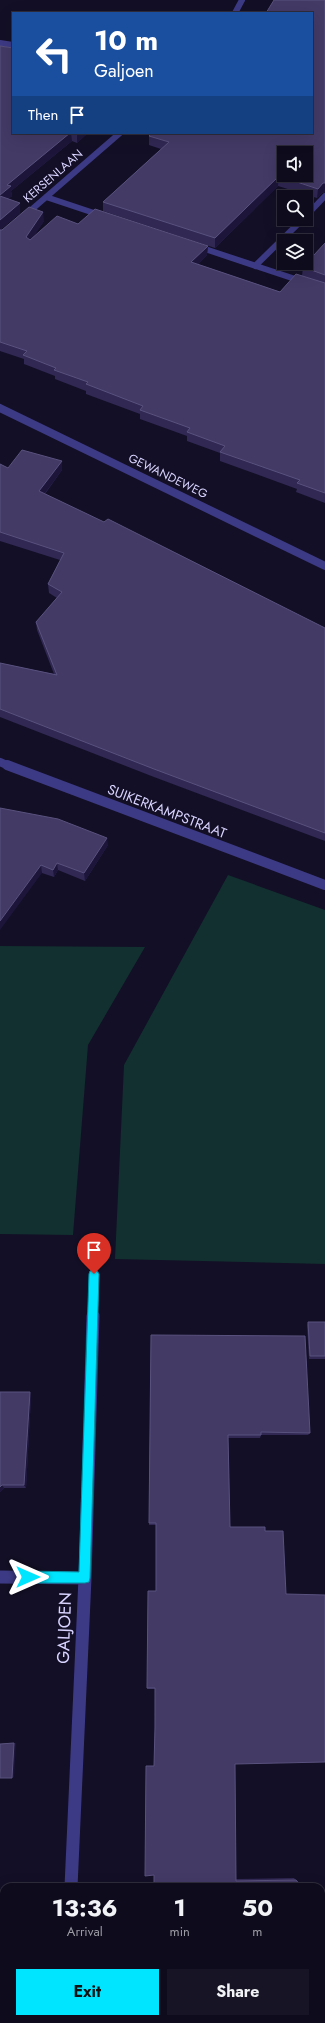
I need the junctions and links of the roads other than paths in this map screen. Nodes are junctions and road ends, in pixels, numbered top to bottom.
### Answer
1 (242, 0) edge
2 (236, 12) edge
3 (0, 43) edge
4 (12, 45) edge
5 (119, 134) edge
6 (325, 196) edge
7 (46, 197) junction
8 (313, 209) edge
9 (113, 219) edge
10 (17, 221) edge
11 (296, 226) edge
12 (188, 244) edge
13 (255, 266) junction
14 (325, 289) edge
15 (0, 408) edge
16 (325, 566) edge
17 (0, 762) edge
18 (325, 885) edge
19 (94, 1274) dead end
20 (0, 1577) edge
21 (85, 1578) junction
22 (71, 1883) edge

1 - 2 street
3 - 4 street
5 - 7 street, KERSENLAAN
6 - 8 street
7 - 9 street
7 - 10 street, KERSENLAAN
11 - 13 street
12 - 13 street
13 - 14 street
15 - 16 street, GEWANDEWEG
17 - 18 street, SUIKERKAMPSTRAAT
19 - 21 street, GALJOEN
20 - 21 street
21 - 22 street, GALJOEN

